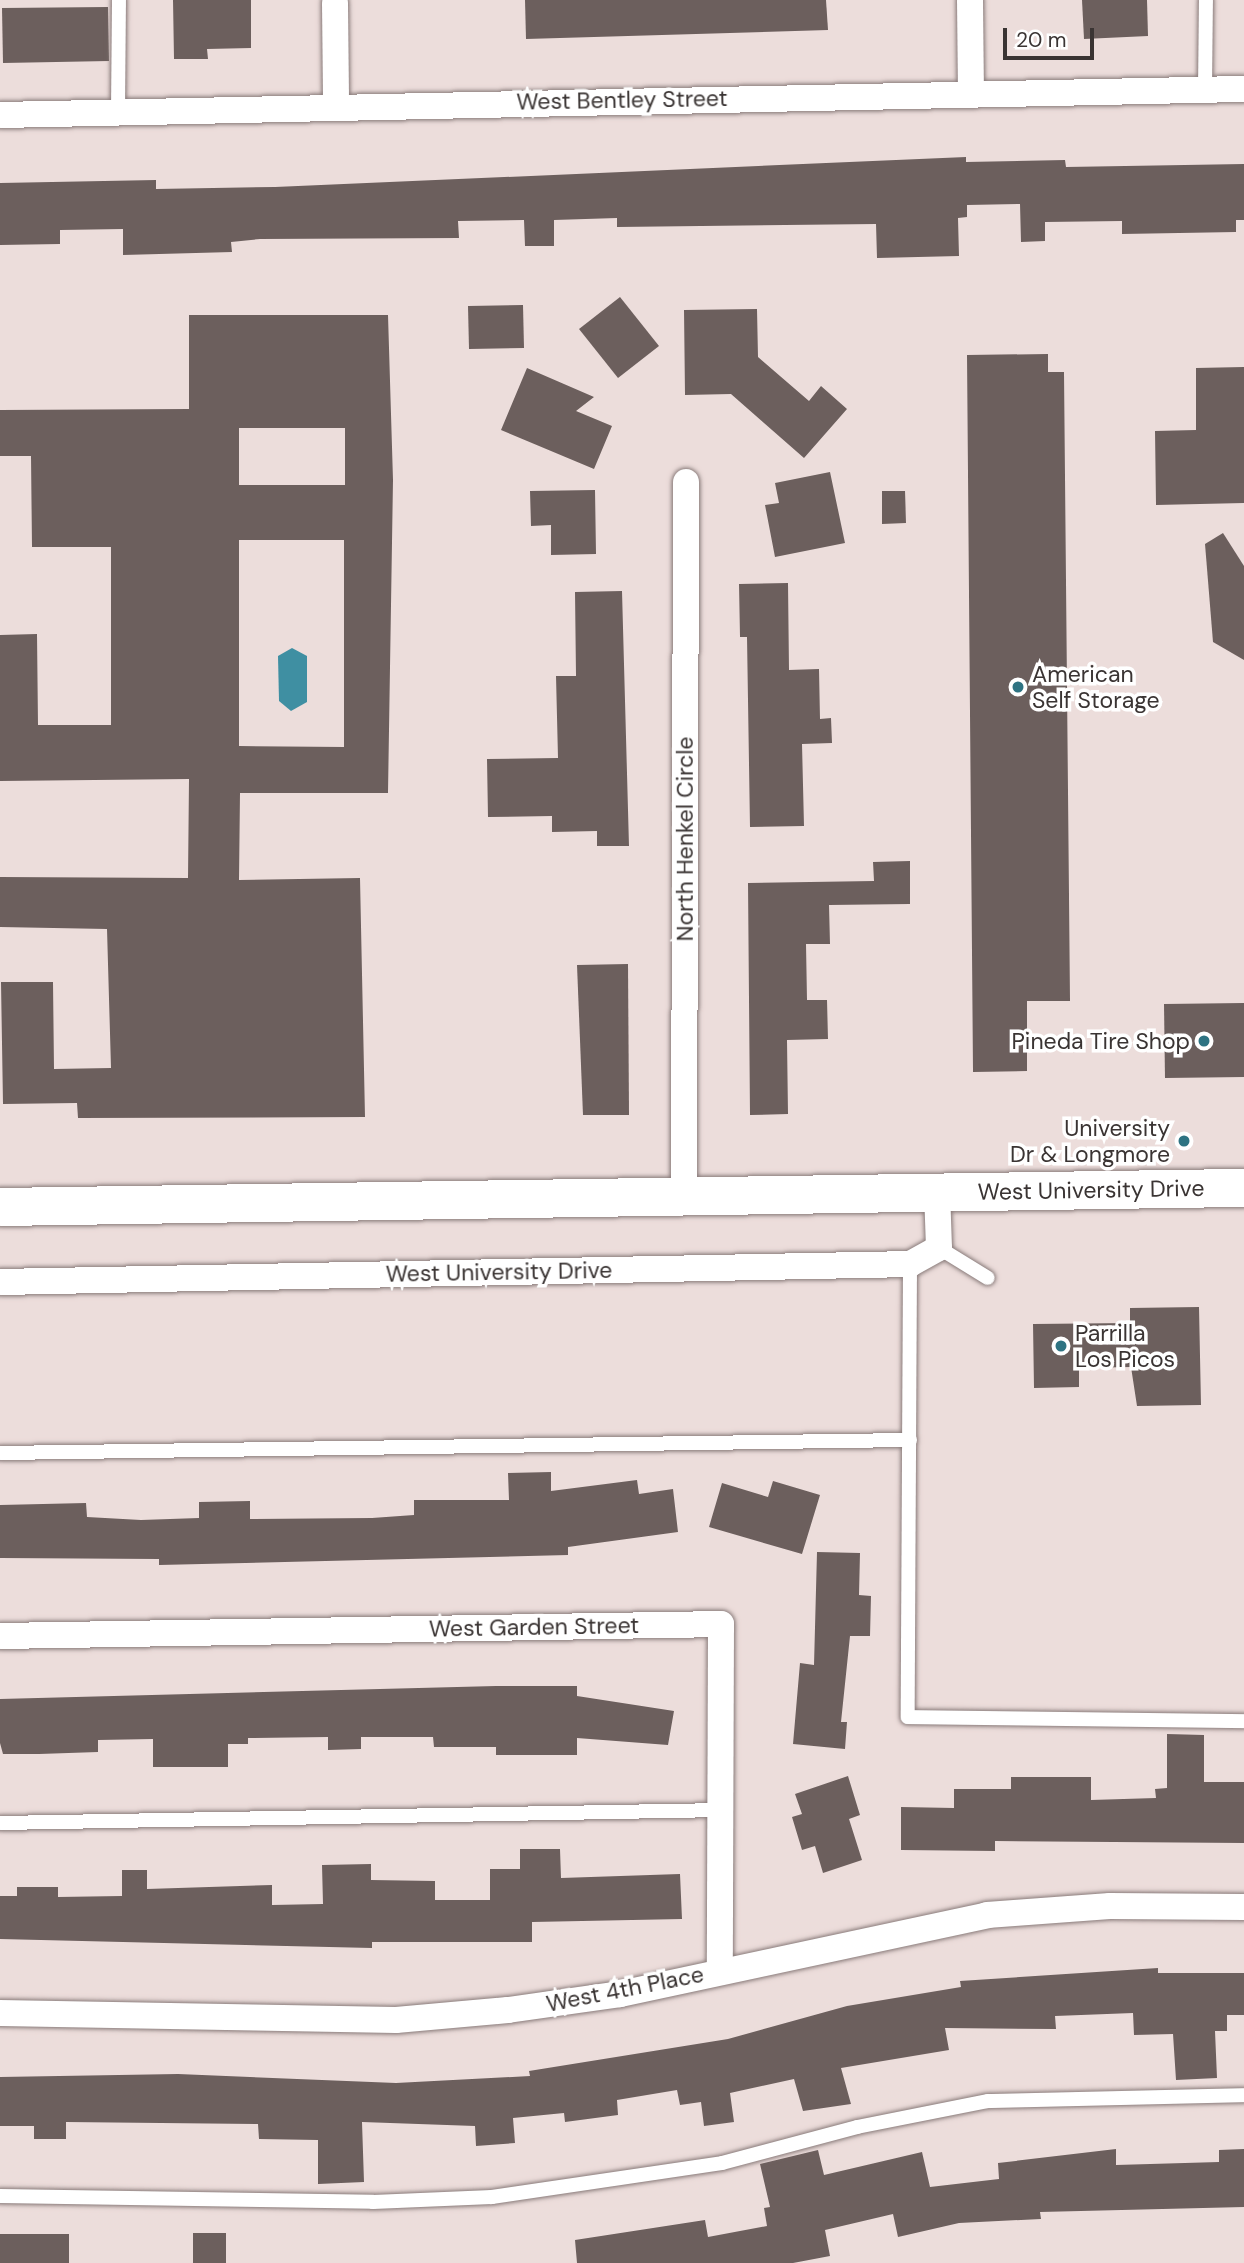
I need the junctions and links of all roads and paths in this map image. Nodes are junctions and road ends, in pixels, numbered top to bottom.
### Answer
1 (119, 0) edge
2 (970, 0) edge
3 (1206, 0) edge
4 (335, 3) dead end
5 (1244, 89) edge
6 (1205, 90) junction
7 (971, 94) junction
8 (336, 105) junction
9 (118, 112) junction
10 (0, 115) edge
11 (686, 482) dead end
12 (1244, 1188) edge
13 (937, 1192) junction
14 (684, 1196) junction
15 (0, 1207) edge
16 (939, 1248) junction
17 (910, 1264) junction
18 (988, 1278) dead end
19 (0, 1282) edge
20 (909, 1440) junction
21 (0, 1453) edge
22 (0, 1636) edge
23 (1244, 1721) edge
24 (720, 1810) junction
25 (0, 1823) edge
26 (1244, 1907) edge
27 (720, 1971) junction
28 (0, 2013) edge
29 (1244, 2095) edge
30 (0, 2196) edge

1 - 9 lane
2 - 7 street
3 - 6 lane
4 - 8 street
5 - 6 street, West Bentley Street
6 - 7 street, West Bentley Street
7 - 8 street, West Bentley Street
8 - 9 street, West Bentley Street
9 - 10 street, West Bentley Street
11 - 14 street, North Henkel Circle
12 - 13 main road, West University Drive
13 - 14 main road, West University Drive
13 - 16 street
14 - 15 main road, West University Drive
16 - 17 street, West University Drive
16 - 18 lane
17 - 19 street, West University Drive
17 - 20 lane
20 - 21 lane
20 - 23 lane
22 - 24 street, West Garden Street
24 - 25 lane
24 - 27 street, West Garden Street
26 - 27 street, West 4th Place
27 - 28 street, West 4th Place
29 - 30 lane

